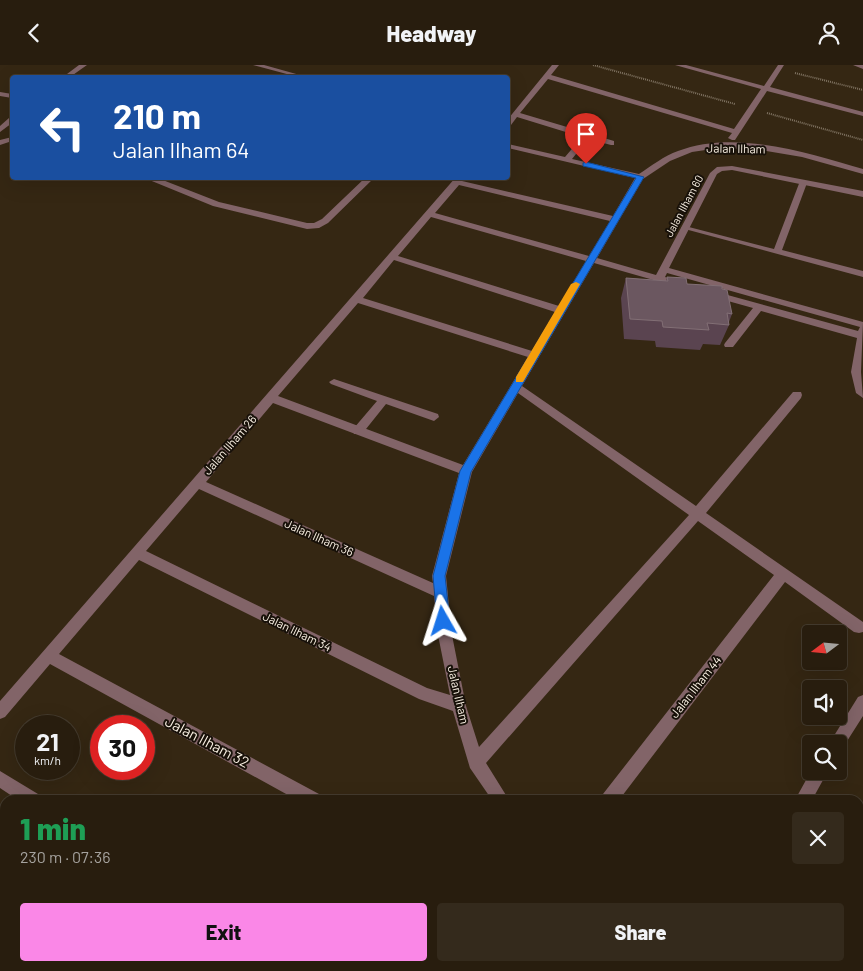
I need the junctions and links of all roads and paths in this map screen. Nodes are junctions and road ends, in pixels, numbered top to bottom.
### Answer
1 (84, 65) edge
2 (256, 65) edge
3 (556, 65) edge
4 (593, 65) edge
5 (678, 65) edge
6 (856, 65) edge
7 (780, 67) edge
8 (863, 67) edge
9 (69, 75) edge
10 (296, 75) edge
11 (546, 76) junction
12 (765, 88) junction
13 (863, 90) edge
14 (751, 109) junction
15 (515, 114) junction
16 (863, 114) edge
17 (510, 120) edge
18 (736, 132) junction
19 (587, 135) junction
20 (863, 140) edge
21 (611, 143) dead end
22 (510, 146) edge
23 (732, 146) junction
24 (567, 160) junction
25 (863, 172) edge
26 (640, 177) junction
27 (154, 180) edge
28 (368, 180) edge
29 (459, 180) edge
30 (803, 183) junction
31 (863, 195) edge
32 (429, 215) junction
33 (614, 219) junction
34 (685, 228) junction
35 (777, 252) junction
36 (393, 257) junction
37 (590, 259) junction
38 (661, 274) junction
39 (863, 274) edge
40 (356, 299) junction
41 (758, 307) junction
42 (561, 310) junction
43 (863, 325) edge
44 (862, 333) edge
45 (728, 345) edge
46 (533, 355) junction
47 (334, 383) dead end
48 (515, 387) junction
49 (797, 395) dead end
50 (863, 395) edge
51 (271, 398) junction
52 (383, 401) junction
53 (434, 417) dead end
54 (358, 431) junction
55 (466, 471) junction
56 (197, 483) junction
57 (697, 514) junction
58 (137, 553) junction
59 (783, 574) junction
60 (440, 592) junction
61 (859, 627) dead end
62 (49, 656) junction
63 (863, 702) edge
64 (458, 706) junction
65 (0, 712) edge
66 (843, 735) edge
67 (476, 762) junction
68 (0, 779) edge
69 (814, 780) edge
70 (24, 795) edge
71 (304, 795) edge
72 (498, 795) edge
73 (613, 795) edge
74 (805, 795) edge

1 - 9 street
2 - 10 street
3 - 11 street
4 - 14 path
5 - 12 street
6 - 8 street
7 - 12 street
7 - 13 path
11 - 15 street
11 - 18 street
12 - 14 street
12 - 16 street
14 - 18 street
14 - 20 path
15 - 17 street
15 - 19 street
18 - 23 street
19 - 21 street
19 - 24 street
22 - 24 street
23 - 25 street, Jalan Ilham
23 - 26 street, Jalan Ilham
24 - 26 street
26 - 33 street, Jalan Ilham
27 - 28 street
29 - 32 street, Jalan Ilham 26
29 - 33 street
30 - 31 street, Jalan Ilham 60
30 - 34 street, Jalan Ilham 60
30 - 35 lane
32 - 36 street, Jalan Ilham 26
32 - 37 street
33 - 37 street, Jalan Ilham
34 - 35 lane
34 - 38 street, Jalan Ilham 60
35 - 39 lane
36 - 40 street, Jalan Ilham 26
36 - 42 street
37 - 38 street
37 - 42 street, Jalan Ilham
38 - 41 street
38 - 43 street
40 - 46 street
40 - 51 street, Jalan Ilham 26
41 - 44 street
41 - 45 street
42 - 46 street, Jalan Ilham
44 - 50 street
46 - 48 street, Jalan Ilham
47 - 52 lane
48 - 55 street, Jalan Ilham
48 - 57 street
49 - 57 street
51 - 54 street
51 - 56 street, Jalan Ilham 26
52 - 53 lane
52 - 54 lane
54 - 55 street
55 - 60 street, Jalan Ilham
56 - 58 street, Jalan Ilham 26
56 - 60 street, Jalan Ilham 36
57 - 59 street
57 - 67 street
58 - 62 street, Jalan Ilham 26
58 - 64 street, Jalan Ilham 34
59 - 61 street
59 - 73 street, Jalan Ilham 44
60 - 64 street, Jalan Ilham
62 - 65 street, Jalan Ilham 26
62 - 71 street, Jalan Ilham 32
63 - 66 street
64 - 67 street, Jalan Ilham
67 - 72 street, Jalan Ilham
68 - 70 street
69 - 74 street

